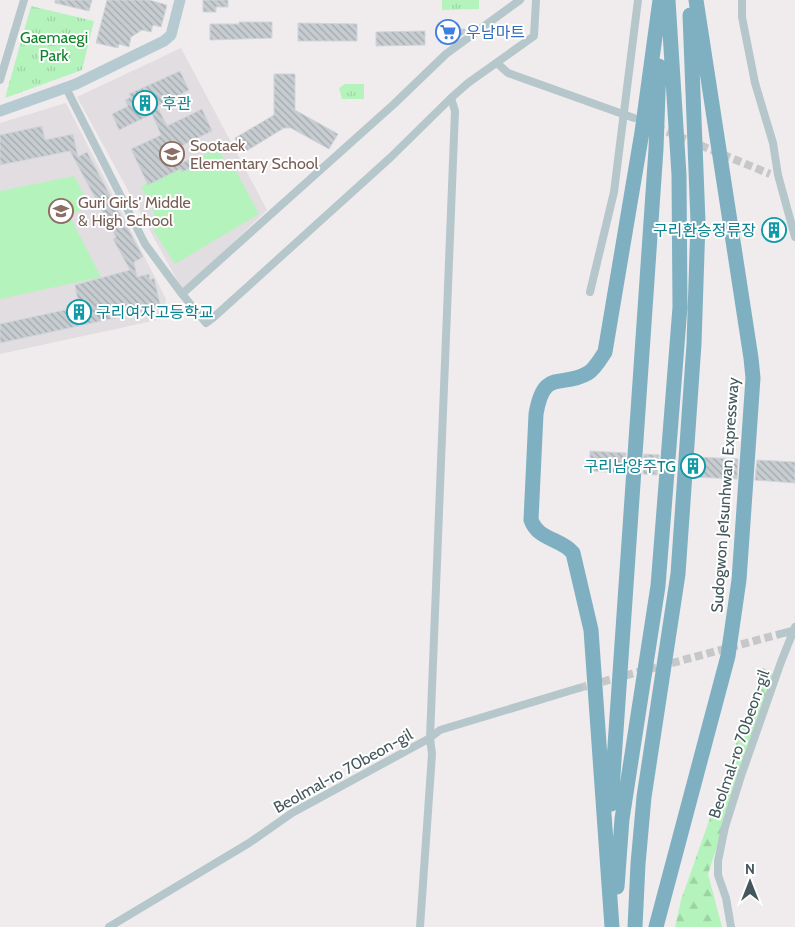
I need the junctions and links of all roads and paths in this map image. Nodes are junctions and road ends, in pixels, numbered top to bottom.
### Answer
1 (24, 0) edge
2 (180, 0) edge
3 (520, 0) edge
4 (536, 0) edge
5 (638, 0) edge
6 (660, 0) edge
7 (664, 0) edge
8 (668, 0) edge
9 (690, 0) edge
10 (696, 0) edge
11 (742, 0) edge
12 (497, 63) junction
13 (0, 80) edge
14 (66, 88) junction
15 (451, 98) junction
16 (0, 111) edge
17 (624, 115) junction
18 (634, 118) dead end
19 (785, 194) junction
20 (795, 197) edge
21 (795, 237) edge
22 (590, 292) dead end
23 (182, 294) junction
24 (795, 629) edge
25 (780, 634) tunnel mouth
26 (579, 688) tunnel mouth
27 (430, 738) junction
28 (109, 927) edge
29 (420, 927) edge
30 (615, 927) edge
31 (635, 927) edge
32 (656, 927) edge
33 (731, 927) edge

1 - 13 street
2 - 14 street
3 - 23 street
4 - 12 street
5 - 17 street
6 - 30 highway
7 - 30 highway
8 - 30 highway
9 - 31 highway
10 - 32 highway, Sudogwon Je1sunhwan Expressway
11 - 19 street
12 - 15 street
12 - 17 street
14 - 16 street
14 - 23 street
15 - 23 street
15 - 27 street
17 - 18 street
17 - 22 street
19 - 20 street
19 - 21 street
24 - 25 street, Beolmal-ro 70beon-gil
24 - 33 street, Beolmal-ro 70beon-gil
26 - 27 street, Beolmal-ro 70beon-gil
27 - 28 street, Beolmal-ro 70beon-gil
27 - 29 street

